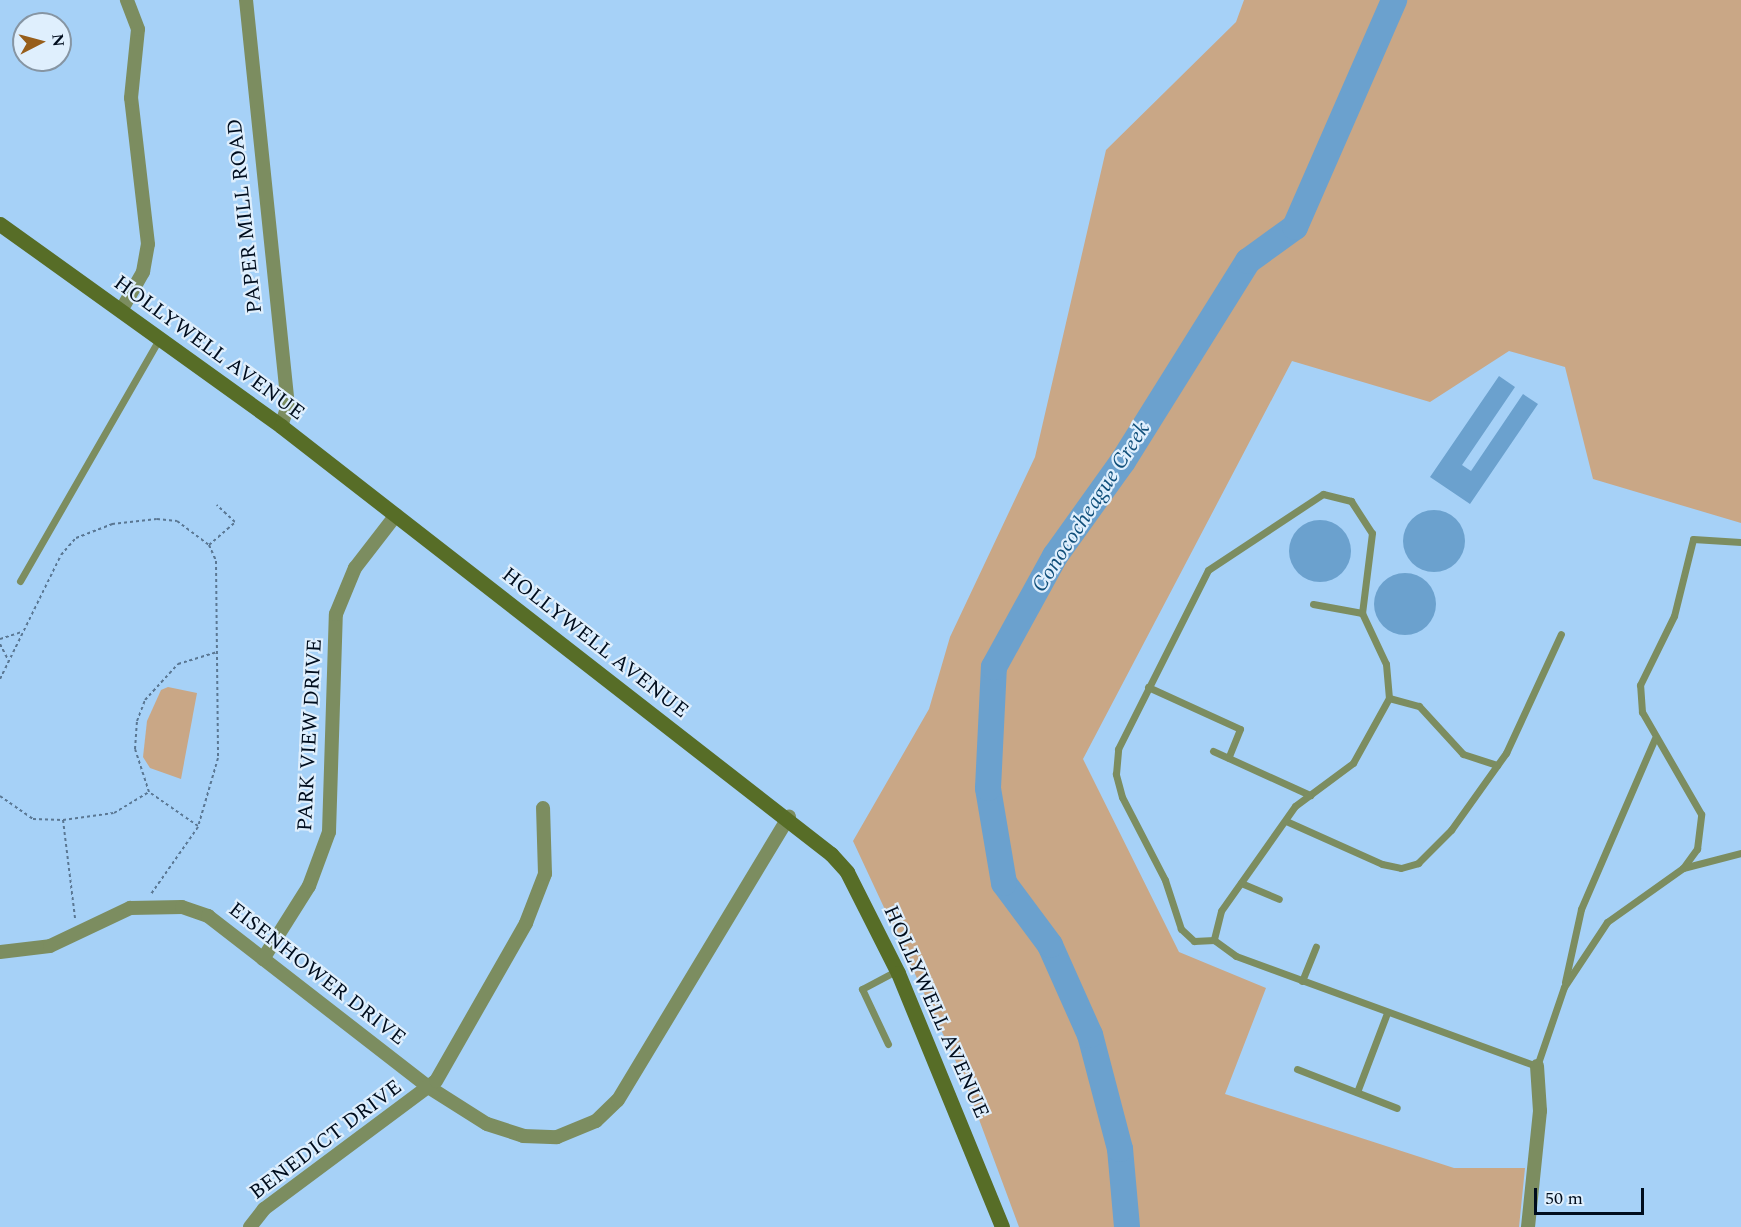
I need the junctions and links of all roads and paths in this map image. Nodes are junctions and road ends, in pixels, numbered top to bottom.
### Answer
1 (127, 0) edge
2 (246, 0) edge
3 (0, 224) edge
4 (123, 309) junction
5 (161, 336) junction
6 (281, 426) junction
7 (217, 505) dead end
8 (396, 515) junction
9 (1741, 542) edge
10 (209, 545) junction
11 (20, 581) dead end
12 (1313, 604) dead end
13 (1362, 613) junction
14 (23, 631) junction
15 (1561, 634) dead end
16 (0, 639) edge
17 (0, 644) edge
18 (217, 652) junction
19 (9, 661) junction
20 (0, 679) edge
21 (1148, 687) junction
22 (1389, 698) junction
23 (1655, 738) junction
24 (1213, 751) dead end
25 (1228, 758) junction
26 (1497, 765) junction
27 (149, 792) junction
28 (1310, 795) junction
29 (0, 796) edge
30 (543, 808) dead end
31 (789, 817) junction
32 (63, 820) junction
33 (1286, 821) junction
34 (198, 827) junction
35 (1741, 853) edge
36 (1683, 868) junction
37 (1241, 883) junction
38 (1279, 898) dead end
39 (139, 907) junction
40 (77, 933) junction
41 (1214, 940) junction
42 (1316, 947) dead end
43 (0, 952) edge
44 (263, 959) junction
45 (897, 970) junction
46 (1302, 981) junction
47 (1564, 987) junction
48 (1387, 1013) junction
49 (888, 1044) dead end
50 (1537, 1066) junction
51 (1297, 1069) dead end
52 (430, 1088) junction
53 (1357, 1092) junction
54 (1396, 1108) dead end
55 (249, 1227) edge
56 (1002, 1227) edge
57 (1528, 1227) edge

1 - 4 street
2 - 6 street, PAPER MILL ROAD
3 - 4 street, HOLLYWELL AVENUE
4 - 5 street, HOLLYWELL AVENUE
5 - 6 street, HOLLYWELL AVENUE
5 - 11 lane
6 - 8 street, HOLLYWELL AVENUE
7 - 10 path
8 - 31 street, HOLLYWELL AVENUE
8 - 44 street, PARK VIEW DRIVE
9 - 23 lane
10 - 14 path
10 - 18 path
12 - 13 lane
13 - 21 lane
13 - 22 lane
14 - 16 path
14 - 19 path
15 - 26 lane
17 - 19 path
18 - 27 path
18 - 34 path
19 - 20 path
21 - 25 lane
21 - 41 lane
22 - 26 lane
22 - 28 lane
23 - 36 lane
23 - 47 lane
24 - 25 lane
25 - 28 lane
26 - 33 lane
27 - 32 path
27 - 34 path
28 - 33 lane
29 - 32 path
30 - 52 street
31 - 45 street, HOLLYWELL AVENUE
31 - 52 street, EISENHOWER DRIVE
32 - 40 path
33 - 37 lane
34 - 39 path
35 - 36 lane
36 - 47 lane
37 - 38 lane
37 - 41 lane
39 - 40 street, EISENHOWER DRIVE
39 - 44 street, EISENHOWER DRIVE
40 - 43 street, EISENHOWER DRIVE
41 - 46 lane
42 - 46 lane
44 - 52 street, EISENHOWER DRIVE
45 - 49 lane
45 - 56 street, HOLLYWELL AVENUE
46 - 48 lane
47 - 50 lane
48 - 50 lane
48 - 53 lane
50 - 57 street
51 - 53 lane
52 - 55 street, BENEDICT DRIVE
53 - 54 lane

